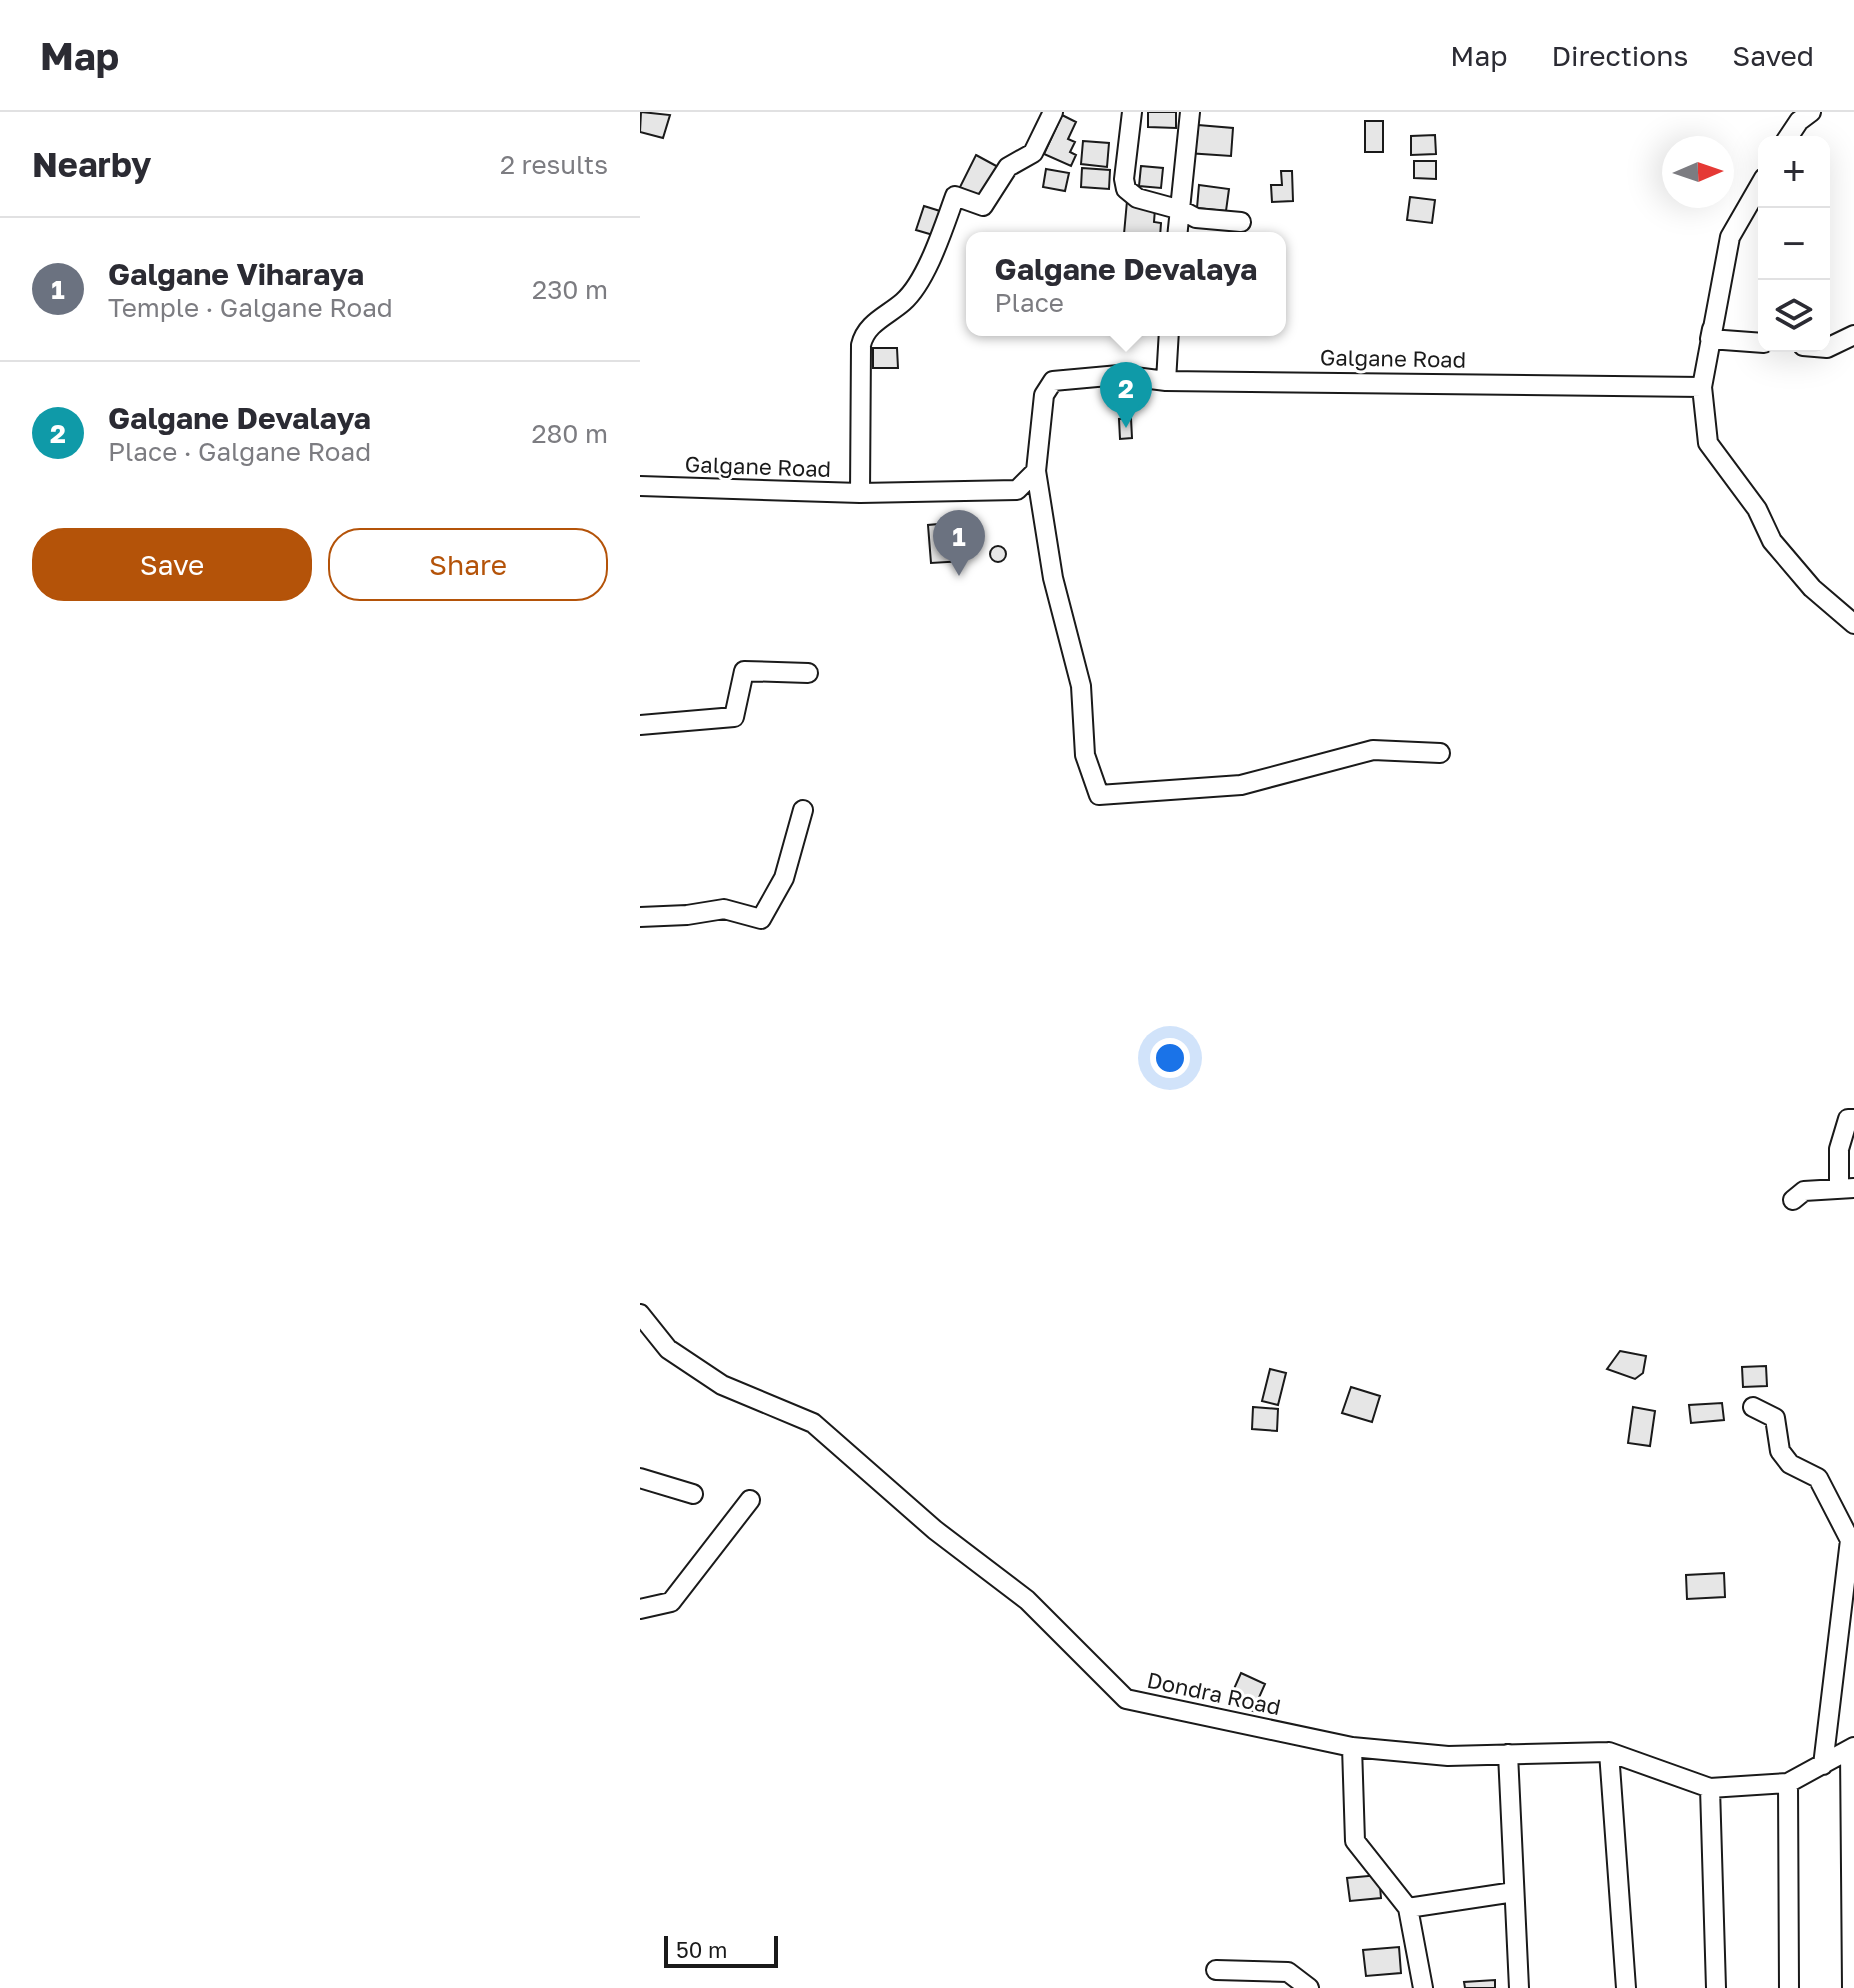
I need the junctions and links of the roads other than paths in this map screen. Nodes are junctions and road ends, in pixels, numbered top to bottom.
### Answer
1 (1053, 112) edge
2 (1132, 112) edge
3 (1190, 112) edge
4 (1811, 112) edge
5 (1789, 136) edge
6 (1758, 184) edge
7 (1181, 210) junction
8 (1241, 222) dead end
9 (1178, 232) edge
10 (1854, 335) edge
11 (1169, 336) edge
12 (1710, 339) junction
13 (1758, 343) edge
14 (1830, 347) edge
15 (1166, 381) junction
16 (1702, 387) junction
17 (1036, 471) junction
18 (640, 486) edge
19 (860, 493) junction
20 (1854, 624) edge
21 (808, 673) dead end
22 (640, 725) edge
23 (1440, 753) dead end
24 (803, 810) dead end
25 (640, 917) edge
26 (1854, 1119) edge
27 (1846, 1189) edge
28 (1793, 1200) dead end
29 (640, 1314) edge
30 (1753, 1407) dead end
31 (640, 1478) edge
32 (693, 1494) dead end
33 (750, 1500) dead end
34 (640, 1609) edge
35 (1352, 1747) junction
36 (1852, 1749) edge
37 (1609, 1752) junction
38 (1508, 1754) junction
39 (1823, 1765) junction
40 (1788, 1783) junction
41 (1710, 1788) junction
42 (1852, 1845) edge
43 (1514, 1892) junction
44 (1408, 1908) junction
45 (1853, 1946) edge
46 (1216, 1970) dead end
47 (1309, 1988) edge
48 (1423, 1988) edge
49 (1519, 1988) edge
50 (1626, 1988) edge
51 (1716, 1988) edge
52 (1789, 1988) edge
53 (1852, 1988) edge

1 - 19 street
2 - 7 street
3 - 7 street
4 - 5 street
6 - 12 street
7 - 8 street
7 - 9 street
10 - 14 street
11 - 15 street
12 - 13 street
12 - 16 street
15 - 16 street, Galgane Road
15 - 17 street, Galgane Road
16 - 20 street
17 - 19 street, Galgane Road
17 - 23 street
18 - 19 street, Galgane Road
21 - 22 street
24 - 25 street
26 - 27 street
27 - 28 street
29 - 35 street, Dondra Road
30 - 39 street
31 - 32 street
33 - 34 street
35 - 38 street, Dondra Road
35 - 44 street
36 - 39 street, Dondra Road
36 - 42 street
37 - 38 street, Dondra Road
37 - 41 street, Dondra Road
37 - 50 street
38 - 43 street
39 - 40 street, Dondra Road
40 - 41 street, Dondra Road
40 - 52 street
41 - 51 street
42 - 45 street
43 - 44 street
43 - 49 street
44 - 48 street
45 - 53 street
46 - 47 street

